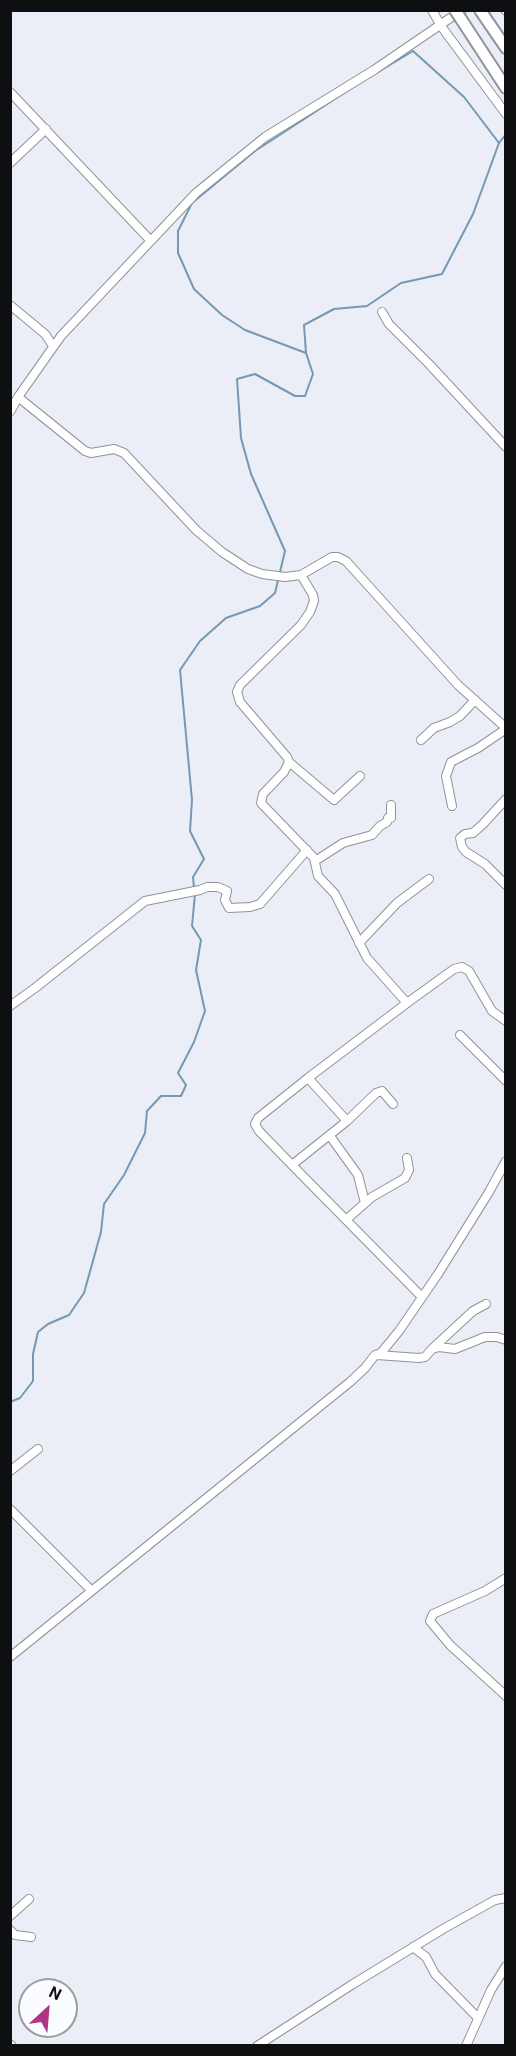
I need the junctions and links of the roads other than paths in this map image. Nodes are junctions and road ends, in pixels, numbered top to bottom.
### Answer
1 (432, 10) edge
2 (480, 10) edge
3 (460, 13) edge
4 (441, 26) junction
5 (506, 48) edge
6 (506, 88) edge
7 (10, 92) edge
8 (506, 114) edge
9 (46, 129) junction
10 (10, 163) edge
11 (150, 240) junction
12 (10, 304) edge
13 (382, 312) dead end
14 (53, 346) junction
15 (18, 397) junction
16 (10, 412) edge
17 (506, 447) edge
18 (301, 575) junction
19 (475, 700) junction
20 (506, 729) edge
21 (421, 740) dead end
22 (289, 762) junction
23 (360, 776) dead end
24 (506, 799) edge
25 (391, 805) dead end
26 (452, 806) dead end
27 (307, 850) junction
28 (315, 861) junction
29 (429, 879) dead end
30 (506, 885) edge
31 (358, 943) junction
32 (407, 1003) junction
33 (10, 1006) edge
34 (506, 1022) edge
35 (460, 1035) dead end
36 (308, 1078) junction
37 (506, 1080) edge
38 (393, 1104) dead end
39 (346, 1122) junction
40 (330, 1136) junction
41 (407, 1158) dead end
42 (506, 1161) edge
43 (292, 1165) junction
44 (365, 1203) junction
45 (347, 1219) junction
46 (420, 1294) junction
47 (486, 1304) dead end
48 (506, 1340) edge
49 (432, 1349) junction
50 (375, 1355) junction
51 (38, 1449) dead end
52 (10, 1471) edge
53 (10, 1509) edge
54 (506, 1578) edge
55 (91, 1590) junction
56 (10, 1657) edge
57 (506, 1696) edge
58 (506, 1898) edge
59 (29, 1899) dead end
60 (10, 1916) edge
61 (10, 1930) edge
62 (31, 1937) dead end
63 (413, 1947) junction
64 (506, 1966) edge
65 (478, 2018) junction
66 (257, 2046) edge
67 (466, 2046) edge

1 - 4 street
2 - 5 highway
3 - 4 street
3 - 6 highway
4 - 8 street
4 - 11 street
7 - 9 street
9 - 10 street
9 - 11 street
11 - 14 street
12 - 14 street
13 - 17 street
14 - 15 street
15 - 16 street
15 - 18 street
18 - 19 street
18 - 22 street
19 - 20 street
19 - 21 street
20 - 26 street
22 - 23 street
22 - 27 street
24 - 30 street
25 - 28 street
27 - 28 street
27 - 33 street
28 - 31 street
29 - 31 street
31 - 32 street
32 - 34 street
32 - 36 street
35 - 37 street
36 - 39 street
36 - 43 street
38 - 39 street
39 - 40 street
40 - 43 street
40 - 44 street
41 - 44 street
42 - 46 street
43 - 45 street
44 - 45 street
45 - 46 street
46 - 50 street
47 - 49 street
48 - 49 street
49 - 50 street
50 - 55 street
51 - 52 street
53 - 55 street
54 - 57 street
55 - 56 street
58 - 63 street
59 - 60 street
61 - 62 street
63 - 65 street
63 - 66 street
64 - 65 street
65 - 67 street

